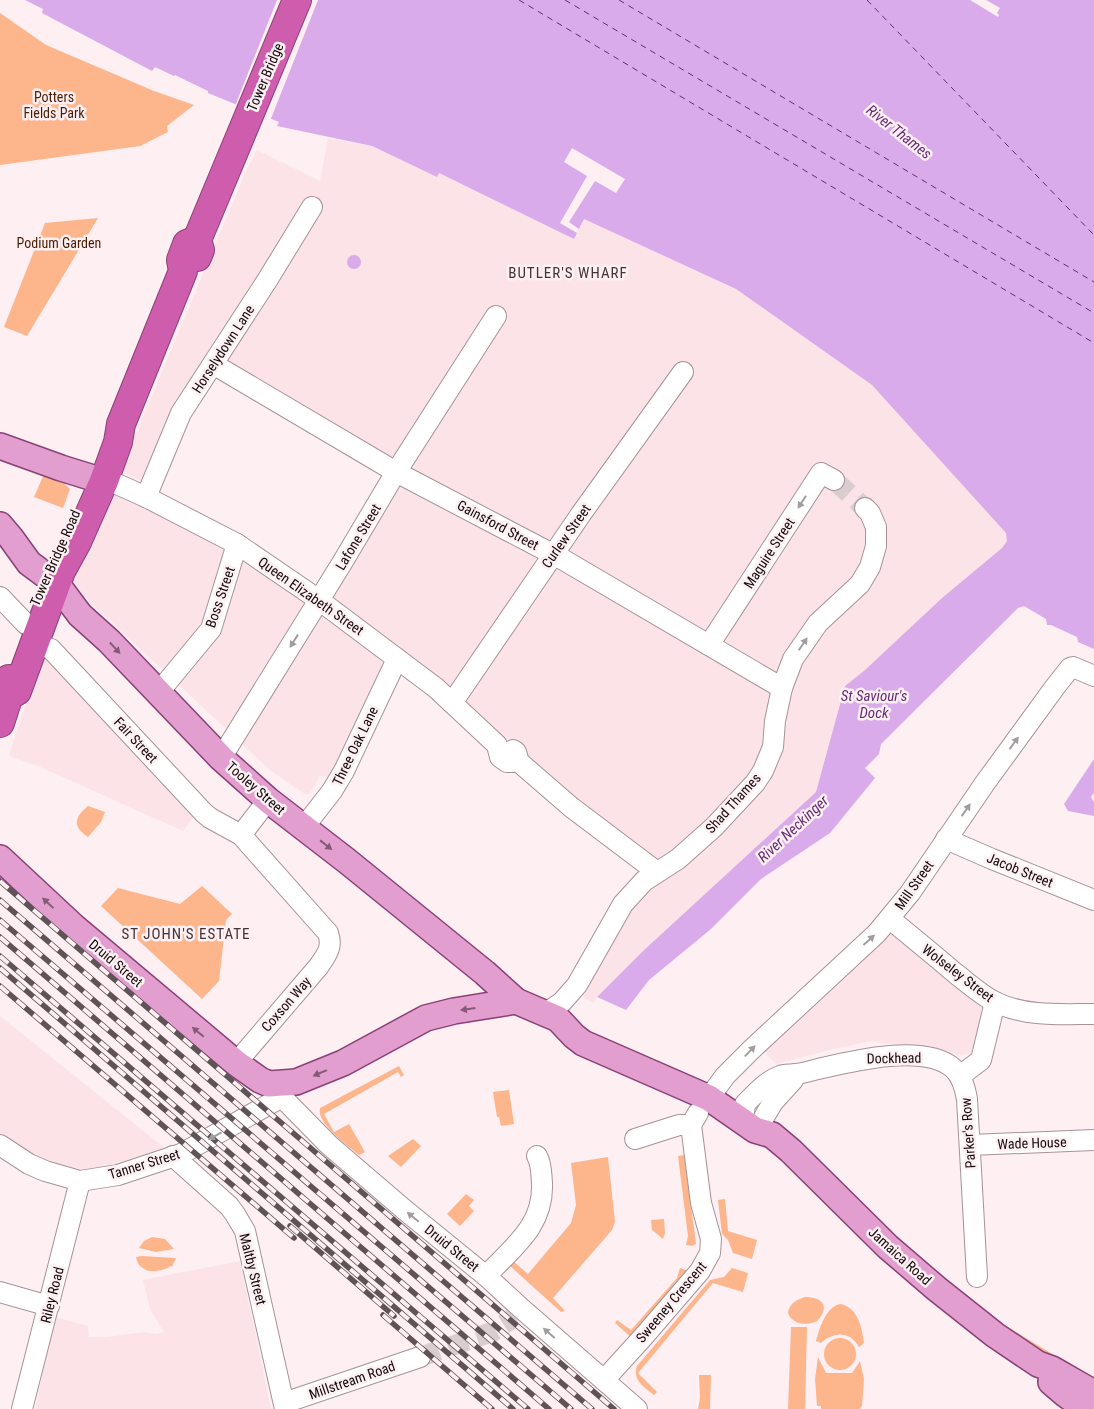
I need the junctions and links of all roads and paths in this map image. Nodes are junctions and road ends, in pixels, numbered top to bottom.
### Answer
1 (297, 0) edge
2 (233, 153) joint
3 (312, 207) dead end
4 (496, 316) dead end
5 (213, 364) junction
6 (684, 372) dead end
7 (0, 446) edge
8 (396, 472) junction
9 (97, 479) junction
10 (834, 480) dead end
11 (146, 497) junction
12 (866, 508) tunnel mouth
13 (0, 525) edge
14 (237, 544) junction
15 (553, 554) junction
16 (52, 579) junction
17 (0, 597) edge
18 (320, 600) junction
19 (37, 639) junction
20 (709, 645) junction
21 (397, 659) junction
22 (1089, 673) edge
23 (782, 688) junction
24 (158, 693) junction
25 (452, 703) junction
26 (0, 723) edge
27 (221, 758) junction
28 (268, 800) junction
29 (304, 827) junction
30 (241, 835) junction
31 (946, 839) junction
32 (0, 858) edge
33 (657, 872) junction
34 (1094, 900) edge
35 (890, 919) junction
36 (331, 941) joint
37 (516, 1001) junction
38 (995, 1002) junction
39 (1094, 1014) edge
40 (552, 1016) junction
41 (236, 1063) junction
42 (960, 1076) junction
43 (276, 1090) junction
44 (704, 1106) junction
45 (759, 1117) junction
46 (635, 1139) dead end
47 (1094, 1140) edge
48 (970, 1145) junction
49 (0, 1146) edge
50 (173, 1156) junction
51 (537, 1156) dead end
52 (80, 1181) junction
53 (486, 1276) junction
54 (977, 1277) dead end
55 (0, 1292) edge
56 (49, 1306) junction
57 (420, 1357) tunnel mouth
58 (1038, 1364) junction
59 (604, 1380) junction
60 (1094, 1393) edge
61 (284, 1406) edge
62 (22, 1409) edge
63 (637, 1409) edge
64 (1086, 1409) edge

1 - 2 highway, Tower Bridge
2 - 9 highway, Tower Bridge Road
3 - 5 street, Horselydown Lane
4 - 8 street, Lafone Street
5 - 8 street, Gainsford Street
5 - 11 street, Horselydown Lane
6 - 15 street, Curlew Street
7 - 9 main road
8 - 15 street, Gainsford Street
8 - 18 street, Lafone Street
9 - 11 street, Queen Elizabeth Street
9 - 16 highway, Tower Bridge Road
10 -> 20 street, Maguire Street
11 - 14 street, Queen Elizabeth Street
23 -> 12 street, Shad Thames
13 - 16 main road, Tooley Street
14 - 18 street, Queen Elizabeth Street
14 - 24 street, Boss Street
15 - 20 street, Gainsford Street
15 - 25 street, Curlew Street
16 - 19 highway, Tower Bridge Road
16 -> 24 main road, Tooley Street
17 - 19 street, Fair Street
18 - 21 street, Queen Elizabeth Street
18 -> 27 street, Lafone Street
19 - 26 highway, Tower Bridge Road
19 - 30 street, Fair Street
20 - 23 street, Gainsford Street
21 - 25 street, Queen Elizabeth Street
21 - 29 street, Three Oak Lane
31 -> 22 street, Mill Street
23 - 33 street, Shad Thames
24 - 27 main road, Tooley Street
25 - 33 street, Queen Elizabeth Street
27 - 28 main road, Tooley Street
28 - 29 main road, Tooley Street
28 - 30 street
29 -> 37 main road, Tooley Street
30 - 36 street, Fair Street
31 - 34 street, Jacob Street
31 - 35 street, Mill Street
41 -> 32 main road, Druid Street
33 - 40 street, Shad Thames
35 - 38 street, Wolseley Street
44 -> 35 street, Mill Street
36 - 41 street, Coxson Way
37 - 40 main road, Tooley Street
37 -> 43 main road, Tanner Street
38 - 39 street, Wolseley Street
38 - 42 street
40 - 44 main road, Jamaica Road
41 - 43 main road
42 - 45 street, Dockhead
42 - 48 street, Parker's Row
43 -> 50 street, Tanner Street
53 -> 43 street, Druid Street
44 - 45 main road, Jamaica Road
44 - 46 street
44 - 59 street, Sweeney Crescent
45 - 58 main road, Jamaica Road
47 - 48 street, Wade House
48 - 54 street, Parker's Row
49 - 52 street, Tanner Street
50 - 52 street, Tanner Street
50 - 61 street, Maltby Street
51 - 53 street
52 - 56 street, Riley Road
59 -> 53 street, Druid Street
55 - 56 street
56 - 62 street, Riley Road
57 - 61 street, Millstream Road
58 - 60 main road, Jamaica Road
58 - 64 main road, Jamaica Road
59 - 63 street, Druid Street

